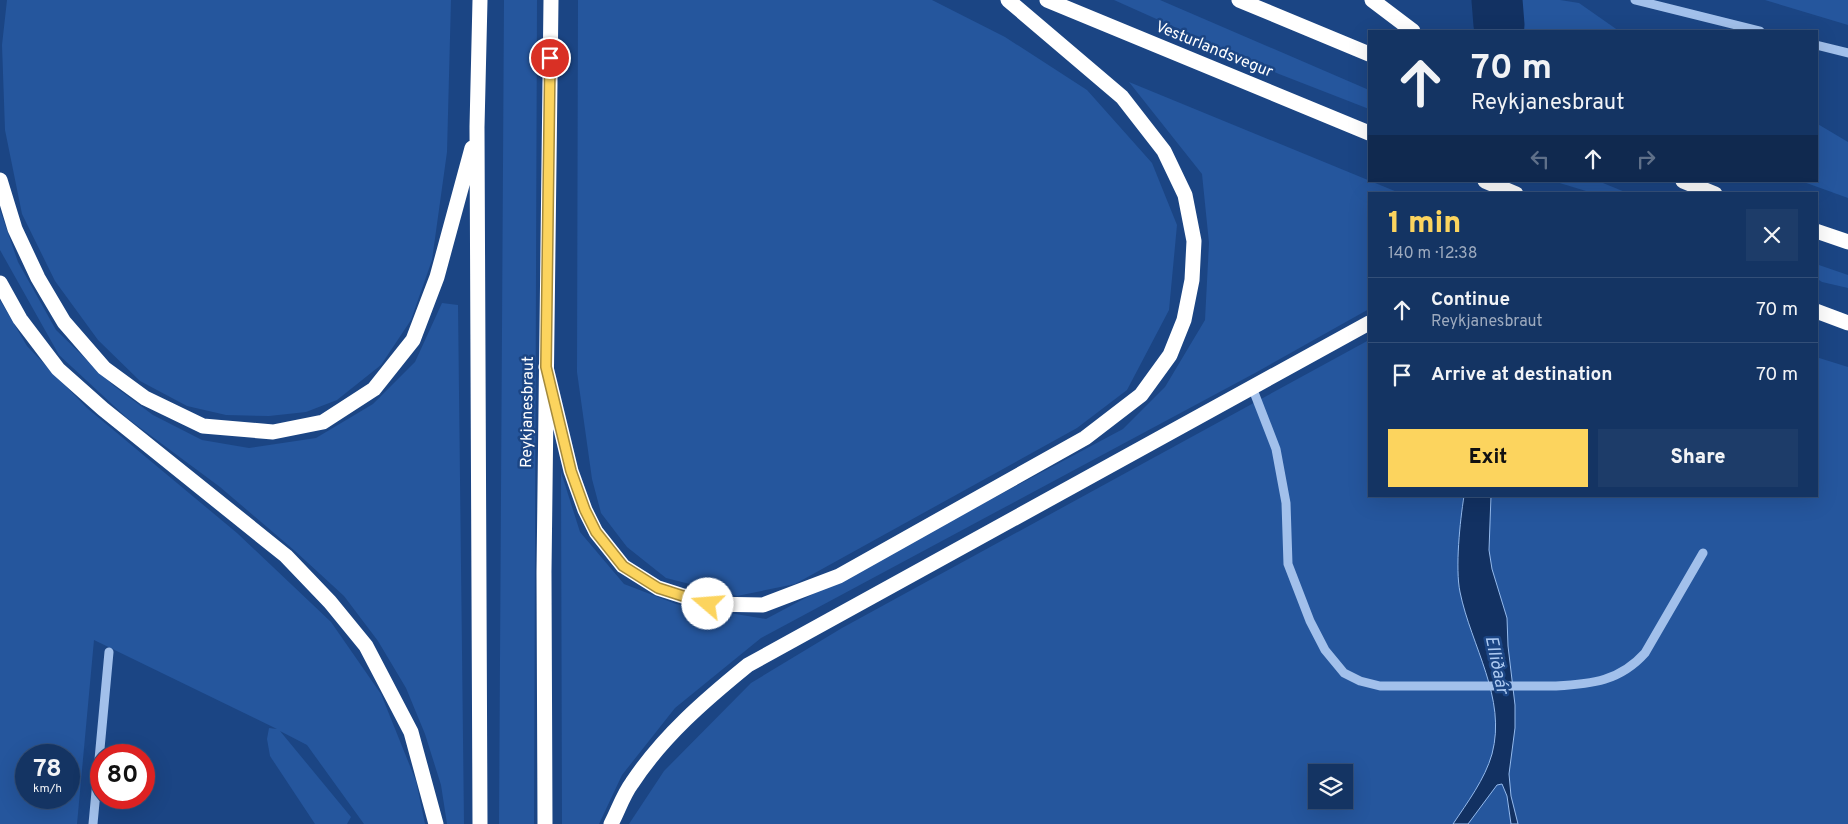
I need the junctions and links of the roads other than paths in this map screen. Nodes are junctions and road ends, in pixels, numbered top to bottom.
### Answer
1 (480, 0) edge
2 (551, 0) edge
3 (1008, 0) edge
4 (1047, 0) edge
5 (1239, 0) edge
6 (1372, 0) edge
7 (1635, 0) edge
8 (1412, 30) edge
9 (1756, 30) edge
10 (1818, 46) edge
11 (1848, 53) edge
12 (1368, 54) edge
13 (477, 127) junction
14 (1368, 133) edge
15 (0, 180) edge
16 (1488, 182) edge
17 (1685, 182) edge
18 (1511, 192) edge
19 (1710, 192) edge
20 (1818, 232) edge
21 (1848, 242) edge
22 (0, 283) edge
23 (1818, 312) edge
24 (1848, 322) edge
25 (1368, 324) edge
26 (546, 367) junction
27 (1252, 387) junction
28 (1703, 553) dead end
29 (109, 652) dead end
30 (93, 824) edge
31 (436, 824) edge
32 (480, 824) edge
33 (545, 824) edge
34 (611, 824) edge

1 - 13 highway
2 - 26 highway, Reykjanesbraut
3 - 26 highway
4 - 14 highway, Vesturlandsvegur
5 - 12 highway
6 - 8 highway
7 - 9 street
10 - 11 street
13 - 15 highway
13 - 32 highway
16 - 18 highway
17 - 19 highway
20 - 21 highway
22 - 31 highway
23 - 24 highway
25 - 27 highway
26 - 33 highway, Reykjanesbraut
27 - 28 street
27 - 34 highway
29 - 30 street

